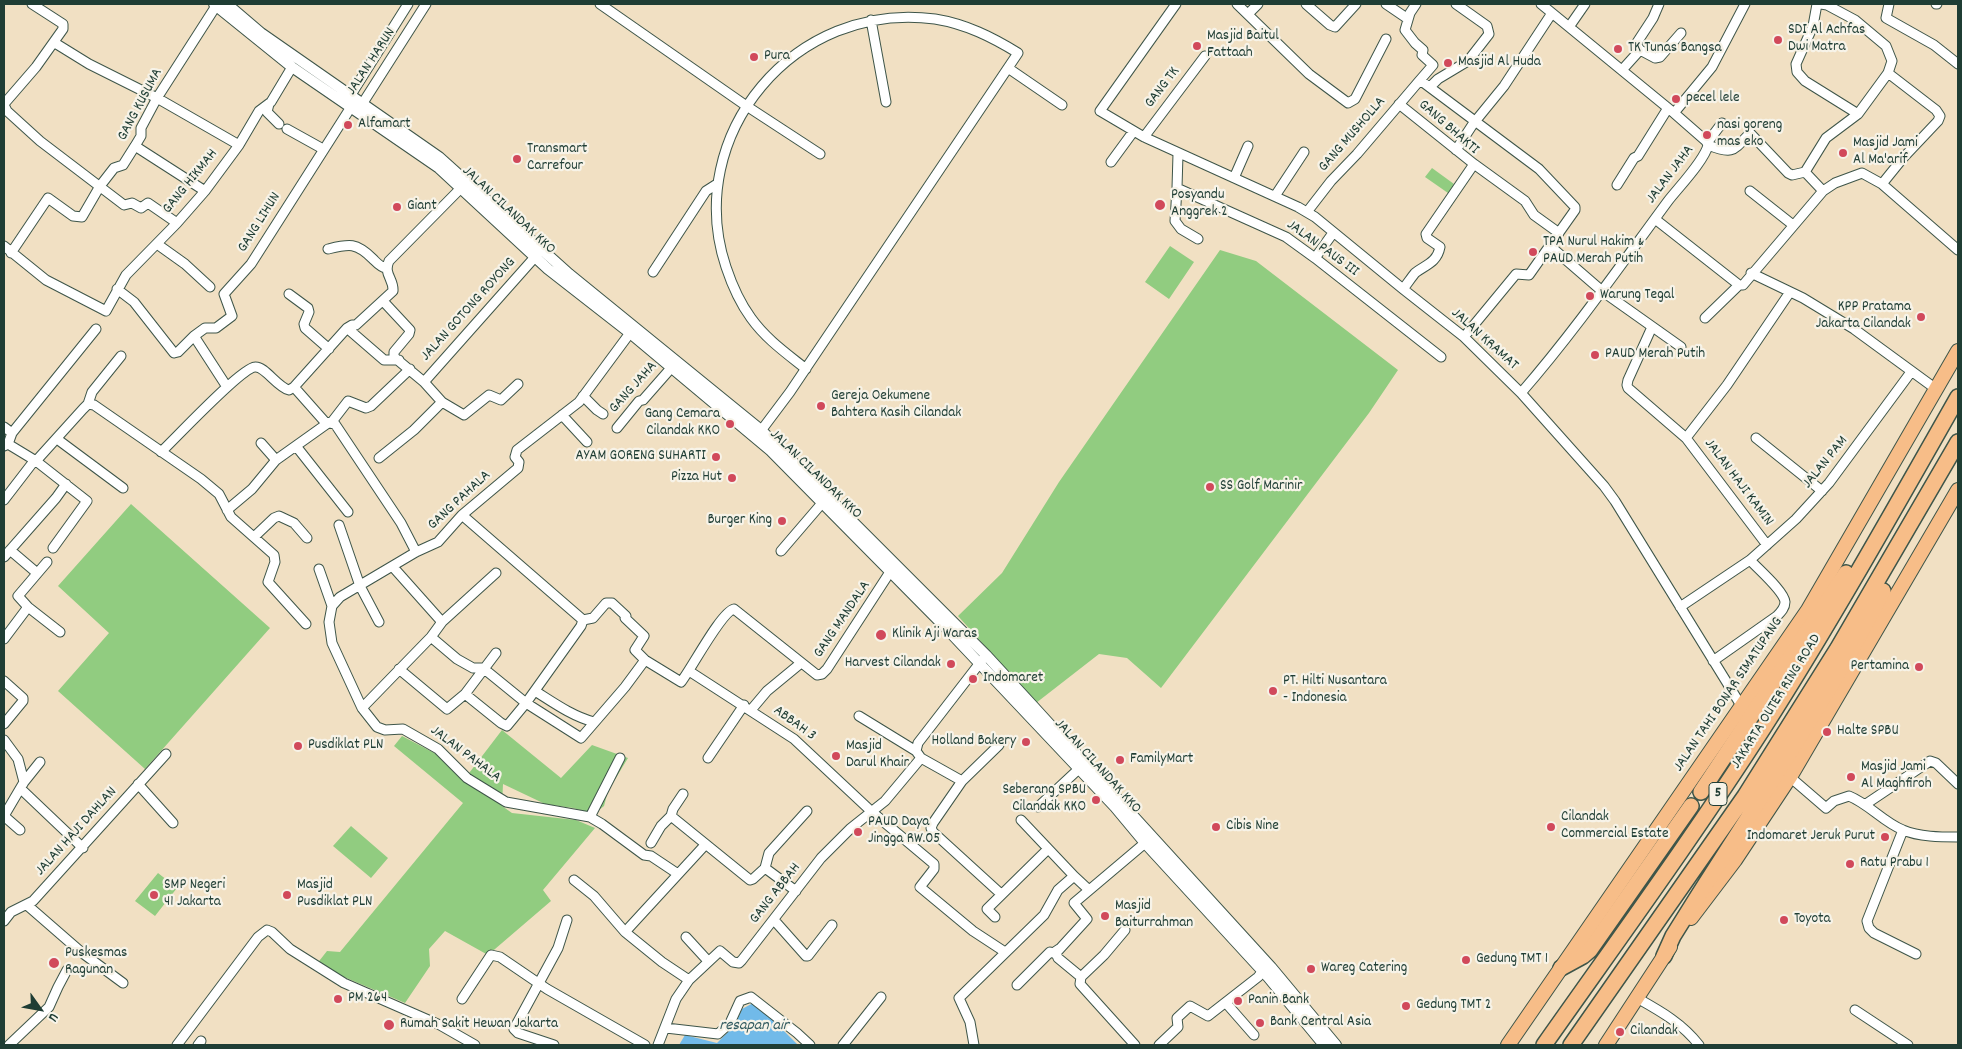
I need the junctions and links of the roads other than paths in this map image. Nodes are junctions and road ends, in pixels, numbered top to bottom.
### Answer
1 (32, 4) edge
2 (227, 4) edge
3 (408, 4) edge
4 (426, 4) edge
5 (600, 4) edge
6 (1176, 4) edge
7 (1237, 4) edge
8 (1258, 4) edge
9 (1306, 4) edge
10 (1356, 4) edge
11 (1386, 4) edge
12 (1416, 4) edge
13 (1456, 4) edge
14 (1541, 4) edge
15 (1585, 4) edge
16 (1659, 4) edge
17 (1745, 4) edge
18 (1817, 4) edge
19 (1825, 4) edge
20 (1889, 4) edge
21 (215, 5) edge
22 (1552, 13) junction
23 (1248, 14) junction
24 (1408, 19) junction
25 (871, 20) junction
26 (1569, 27) junction
27 (1681, 33) dead end
28 (1386, 39) dead end
29 (55, 43) junction
30 (1640, 50) junction
31 (1205, 56) dead end
32 (1957, 60) edge
33 (292, 67) junction
34 (1008, 68) junction
35 (1622, 70) junction
36 (1888, 73) junction
37 (1421, 80) junction
38 (1430, 87) junction
39 (157, 98) junction
40 (886, 102) dead end
41 (269, 104) junction
42 (353, 104) junction
43 (1399, 104) junction
44 (5, 105) edge
45 (745, 105) junction
46 (1062, 105) dead end
47 (1671, 110) junction
48 (1858, 114) junction
49 (1476, 121) junction
50 (1722, 123) dead end
51 (1133, 132) junction
52 (1144, 137) junction
53 (1707, 144) junction
54 (239, 145) junction
55 (135, 146) junction
56 (1248, 146) dead end
57 (323, 149) junction
58 (1456, 150) junction
59 (1304, 152) dead end
60 (820, 154) dead end
61 (1178, 154) junction
62 (1111, 162) dead end
63 (1474, 164) junction
64 (1805, 172) junction
65 (1234, 178) junction
66 (717, 184) junction
67 (1882, 184) junction
68 (1617, 185) dead end
69 (100, 186) junction
70 (461, 188) junction
71 (1177, 188) junction
72 (205, 191) junction
73 (1750, 191) dead end
74 (1823, 191) junction
75 (1275, 196) junction
76 (1307, 212) junction
77 (1655, 219) junction
78 (177, 223) junction
79 (1793, 226) junction
80 (1333, 233) junction
81 (1559, 233) junction
82 (1198, 239) dead end
83 (157, 244) junction
84 (4, 246) edge
85 (1550, 246) junction
86 (328, 249) dead end
87 (1958, 250) edge
88 (11, 253) junction
89 (535, 257) junction
90 (1315, 258) junction
91 (386, 268) junction
92 (653, 272) dead end
93 (1751, 273) junction
94 (1739, 285) junction
95 (210, 287) dead end
96 (117, 289) junction
97 (1402, 289) junction
98 (1602, 291) junction
99 (1790, 292) junction
100 (289, 294) dead end
101 (383, 301) junction
102 (1705, 318) dead end
103 (1652, 327) junction
104 (347, 328) junction
105 (96, 329) dead end
106 (630, 333) junction
107 (194, 336) junction
108 (1464, 337) junction
109 (1681, 347) dead end
110 (329, 349) junction
111 (1958, 352) edge
112 (121, 356) dead end
113 (1441, 357) dead end
114 (399, 360) junction
115 (672, 367) junction
116 (410, 369) junction
117 (806, 369) junction
118 (1911, 372) junction
119 (424, 382) junction
120 (518, 384) dead end
121 (227, 387) junction
122 (294, 387) junction
123 (1936, 389) junction
124 (1521, 393) junction
125 (583, 396) junction
126 (1958, 397) edge
127 (442, 402) junction
128 (88, 404) junction
129 (603, 414) dead end
130 (562, 415) junction
131 (329, 423) junction
132 (4, 427) edge
133 (617, 428) dead end
134 (12, 433) junction
135 (759, 434) junction
136 (1686, 438) junction
137 (1756, 438) dead end
138 (57, 439) junction
139 (1933, 441) junction
140 (587, 442) dead end
141 (1958, 442) edge
142 (261, 443) dead end
143 (6, 445) edge
144 (296, 446) junction
145 (161, 452) junction
146 (379, 458) dead end
147 (276, 460) junction
148 (35, 461) junction
149 (1938, 477) junction
150 (66, 484) junction
151 (123, 488) dead end
152 (1958, 490) edge
153 (1822, 491) junction
154 (4, 500) edge
155 (823, 502) junction
156 (227, 510) junction
157 (348, 512) dead end
158 (462, 515) junction
159 (339, 525) dead end
160 (254, 537) junction
161 (307, 538) dead end
162 (1767, 544) junction
163 (53, 548) dead end
164 (781, 551) dead end
165 (416, 552) junction
166 (7, 554) edge
167 (1750, 560) junction
168 (48, 562) dead end
169 (393, 567) junction
170 (319, 569) dead end
171 (890, 572) junction
172 (37, 573) junction
173 (496, 573) dead end
174 (360, 586) junction
175 (921, 597) junction
176 (332, 606) junction
177 (28, 607) junction
178 (1680, 607) junction
179 (583, 620) junction
180 (379, 622) dead end
181 (442, 622) junction
182 (306, 624) dead end
183 (60, 632) dead end
184 (431, 638) junction
185 (4, 639) edge
186 (496, 653) dead end
187 (982, 659) junction
188 (645, 660) junction
189 (1713, 661) junction
190 (801, 663) junction
191 (483, 668) junction
192 (399, 669) junction
193 (689, 671) junction
194 (4, 681) edge
195 (535, 691) junction
196 (464, 694) junction
197 (526, 704) junction
198 (1742, 707) junction
199 (362, 708) junction
200 (748, 708) junction
201 (859, 716) dead end
202 (594, 722) junction
203 (4, 724) edge
204 (4, 740) edge
205 (999, 745) dead end
206 (166, 754) dead end
207 (918, 755) junction
208 (620, 758) dead end
209 (708, 758) dead end
210 (40, 762) dead end
211 (1082, 766) junction
212 (1790, 777) junction
213 (962, 781) junction
214 (138, 784) junction
215 (1958, 784) edge
216 (22, 785) junction
217 (1701, 792) dead end
218 (683, 794) dead end
219 (1866, 804) junction
220 (1691, 806) dead end
221 (1038, 807) dead end
222 (807, 811) dead end
223 (872, 812) junction
224 (4, 816) edge
225 (671, 816) junction
226 (590, 817) junction
227 (1021, 820) dead end
228 (174, 823) dead end
229 (20, 830) dead end
230 (1903, 830) junction
231 (1958, 837) edge
232 (651, 843) dead end
233 (1145, 843) junction
234 (705, 845) junction
235 (83, 848) junction
236 (1048, 848) junction
237 (765, 868) junction
238 (678, 874) junction
239 (1074, 876) junction
240 (574, 880) dead end
241 (1089, 890) junction
242 (796, 891) junction
243 (1001, 894) junction
244 (27, 905) junction
245 (995, 917) dead end
246 (567, 920) dead end
247 (774, 920) junction
248 (4, 921) edge
249 (832, 925) dead end
250 (1124, 930) dead end
251 (625, 932) junction
252 (686, 937) dead end
253 (1060, 948) junction
254 (1005, 952) junction
255 (1916, 954) dead end
256 (1255, 956) junction
257 (1664, 956) junction
258 (708, 961) junction
259 (1561, 968) junction
260 (1267, 969) junction
261 (68, 970) dead end
262 (1081, 977) junction
263 (688, 980) junction
264 (123, 983) dead end
265 (538, 984) junction
266 (1017, 985) dead end
267 (1286, 992) junction
268 (881, 997) dead end
269 (462, 998) dead end
270 (1636, 998) junction
271 (1226, 1003) junction
272 (1855, 1010) dead end
273 (666, 1028) junction
274 (1254, 1035) dead end
275 (1612, 1043) edge
276 (972, 1044) edge
277 (8, 1045) edge
278 (177, 1045) edge
279 (475, 1045) edge
280 (554, 1045) edge
281 (646, 1045) edge
282 (658, 1045) edge
283 (810, 1045) edge
284 (843, 1045) edge
285 (1135, 1045) edge
286 (1159, 1045) edge
287 (1324, 1045) edge
288 (1336, 1045) edge
289 (1508, 1045) edge
290 (1544, 1045) edge
291 (1570, 1045) edge
292 (1699, 1045) edge
293 (1908, 1045) edge

1 - 29 street
2 - 42 street, JALAN CILANDAK KKO
3 - 42 street, JALAN HARUN
4 - 42 street, JALAN HARUN
5 - 45 street
6 - 51 street, JALAN KRAMAT
7 - 23 street
8 - 23 street
9 - 10 street
11 - 24 street
12 - 24 street
13 - 38 street
14 - 22 street, JALAN JAHA
15 - 26 street
16 - 30 street
17 - 47 street
18 - 48 street
19 - 36 street
20 - 32 street
21 - 33 street, JALAN CILANDAK KKO
21 - 39 street, GANG KUSUMA
22 - 26 street, JALAN JAHA
22 - 49 street
23 - 28 street
24 - 37 street, GANG MUSHOLLA
25 - 34 street
25 - 40 street
25 - 45 street
26 - 35 street, JALAN JAHA
27 - 30 street
29 - 39 street
29 - 44 street
30 - 35 street
31 - 52 street, GANG TK
33 - 41 street, GANG HIKMAH
33 - 42 street, JALAN CILANDAK KKO
34 - 46 street
34 - 117 street
35 - 47 street, JALAN JAHA
36 - 48 street
36 - 67 street
37 - 38 street
37 - 43 street, GANG MUSHOLLA
38 - 49 street
39 - 54 street
39 - 55 street, GANG KUSUMA
41 - 54 street, GANG HIKMAH
41 - 57 street
42 - 57 street, GANG LIHUN
42 - 70 street, JALAN CILANDAK KKO
42 - 135 street, JALAN CILANDAK KKO
43 - 58 street, GANG BHAKTI
43 - 76 street, GANG MUSHOLLA
44 - 69 street
45 - 60 street
45 - 66 street
47 - 53 street, JALAN JAHA
47 - 68 street
48 - 64 street
49 - 58 street
49 - 81 street
50 - 53 street
51 - 52 street, JALAN KRAMAT
51 - 62 street
52 - 61 street, JALAN KRAMAT
53 - 64 street
53 - 77 street, JALAN JAHA
54 - 72 street, GANG HIKMAH
55 - 69 street, GANG KUSUMA
55 - 72 street
56 - 65 street
57 - 107 street, GANG LIHUN
58 - 63 street, GANG BHAKTI
59 - 75 street
61 - 65 street, JALAN KRAMAT
61 - 71 street
63 - 81 street
63 - 97 street, GANG BHAKTI
64 - 74 street
65 - 75 street, JALAN KRAMAT
66 - 92 street
66 - 117 street
67 - 74 street
67 - 87 street
69 - 78 street
69 - 88 street, GANG KUSUMA
70 - 89 street, JALAN CILANDAK KKO
70 - 91 street
71 - 82 street
71 - 90 street, JALAN PAUS III
72 - 78 street, GANG HIKMAH
73 - 79 street
74 - 79 street
75 - 76 street, JALAN KRAMAT
76 - 80 street, JALAN KRAMAT
77 - 94 street
77 - 98 street, JALAN JAHA
78 - 83 street, GANG HIKMAH
79 - 93 street
80 - 90 street
80 - 97 street, JALAN KRAMAT
81 - 85 street
83 - 95 street
83 - 96 street, GANG HIKMAH
84 - 88 street
85 - 98 street
85 - 108 street
86 - 91 street
88 - 96 street, GANG HIKMAH
89 - 106 street, JALAN CILANDAK KKO
89 - 119 street, JALAN GOTONG ROYONG
90 - 113 street, JALAN PAUS III
91 - 101 street
93 - 94 street
93 - 99 street
94 - 102 street
96 - 107 street
97 - 108 street, JALAN KRAMAT
98 - 103 street
98 - 124 street, JALAN JAHA
99 - 118 street
99 - 136 street
100 - 110 street
101 - 104 street
101 - 114 street, JALAN GOTONG ROYONG
103 - 109 street
103 - 136 street, JALAN HAJI KAMIN
104 - 110 street
104 - 114 street
105 - 134 street
106 - 115 street, JALAN CILANDAK KKO
106 - 125 street, GANG PAHALA
107 - 121 street
108 - 124 street, JALAN KRAMAT
110 - 122 street
111 - 123 highway, JALAN TAHI BONAR SIMATUPANG
112 - 128 street
114 - 116 street, JALAN GOTONG ROYONG
115 - 133 street, GANG JAHA
115 - 135 street, JALAN CILANDAK KKO
116 - 119 street, JALAN GOTONG ROYONG
116 - 131 street
117 - 135 street
118 - 123 street
118 - 153 street, JALAN PAM
119 - 127 street, JALAN GOTONG ROYONG
120 - 127 street, JALAN GOTONG ROYONG
121 - 122 street
121 - 145 street
122 - 131 street
123 - 198 highway, JALAN TAHI BONAR SIMATUPANG
124 - 178 street, JALAN KRAMAT
125 - 129 street
125 - 130 street, GANG PAHALA
126 - 139 highway, JAKARTA OUTER RING ROAD / 5
127 - 146 street
128 - 138 street
128 - 145 street
130 - 140 street
130 - 158 street, GANG PAHALA
131 - 144 street
131 - 165 street
132 - 134 street
134 - 143 street
135 - 155 street, JALAN CILANDAK KKO
135 - 175 street, JALAN CILANDAK KKO
136 - 162 street, JALAN HAJI KAMIN
137 - 153 street
138 - 148 street
138 - 151 street
139 - 217 highway
139 - 290 highway, JAKARTA OUTER RING ROAD / 5
141 - 149 highway, JAKARTA OUTER RING ROAD / 5
142 - 147 street
143 - 148 street
144 - 147 street
144 - 157 street
145 - 156 street
147 - 156 street
148 - 150 street
148 - 154 street
149 - 257 highway
149 - 291 highway, JAKARTA OUTER RING ROAD / 5
150 - 163 street
150 - 166 street
152 - 212 highway
153 - 162 street, JALAN PAM
155 - 164 street
155 - 171 street, JALAN CILANDAK KKO
156 - 160 street
158 - 165 street, GANG PAHALA
158 - 179 street
159 - 174 street
160 - 161 street
160 - 182 street
162 - 167 street, JALAN PAM
165 - 169 street, GANG PAHALA
166 - 172 street
167 - 178 street, JALAN PAM
167 - 189 street
168 - 172 street
169 - 174 street, GANG PAHALA
169 - 181 street
170 - 176 street
171 - 175 street, JALAN CILANDAK KKO
171 - 190 street, GANG MANDALA
172 - 177 street
173 - 181 street
174 - 176 street, GANG PAHALA
174 - 180 street
175 - 187 street, JALAN CILANDAK KKO
176 - 199 street
177 - 183 street
177 - 185 street
178 - 189 street, JALAN KRAMAT
179 - 188 street
179 - 195 street
181 - 184 street
184 - 191 street
184 - 192 street
186 - 191 street
187 - 207 street, GANG ABBAH
187 - 211 street, JALAN CILANDAK KKO
188 - 193 street
188 - 202 street
189 - 198 street, JALAN KRAMAT
190 - 193 street, GANG MANDALA
190 - 200 street
191 - 196 street
191 - 197 street
192 - 196 street
192 - 199 street
193 - 200 street, ABBAH 3
194 - 203 street
195 - 197 street
195 - 202 street
196 - 197 street
197 - 202 street
198 - 259 highway, JALAN TAHI BONAR SIMATUPANG
199 - 226 street, JALAN PAHALA
200 - 209 street
200 - 223 street, ABBAH 3
201 - 207 street
204 - 216 street
205 - 213 street
206 - 214 street, JALAN HAJI DAHLAN
207 - 213 street
207 - 223 street, GANG ABBAH
208 - 226 street
210 - 216 street
211 - 221 street
211 - 233 street, JALAN CILANDAK KKO
211 - 256 street, JALAN CILANDAK KKO
212 - 219 street
212 - 257 highway
213 - 243 street
214 - 228 street
214 - 235 street, JALAN HAJI DAHLAN
215 - 219 street
216 - 224 street
216 - 235 street
218 - 225 street
219 - 230 street
220 - 259 highway
222 - 237 street
223 - 242 street, GANG ABBAH
223 - 254 street, ABBAH 3
224 - 229 street
225 - 232 street
225 - 234 street
226 - 238 street
227 - 236 street
230 - 231 street
230 - 255 street
233 - 241 street
233 - 256 street, JALAN CILANDAK KKO
234 - 237 street
234 - 238 street
235 - 244 street, JALAN HAJI DAHLAN
236 - 239 street
236 - 243 street
237 - 242 street
238 - 251 street
239 - 241 street
239 - 254 street
240 - 251 street
241 - 253 street
242 - 247 street, GANG ABBAH
243 - 245 street
244 - 248 street, JALAN HAJI DAHLAN
244 - 264 street
246 - 265 street
247 - 249 street
247 - 258 street, GANG ABBAH
250 - 262 street
251 - 263 street
252 - 258 street
253 - 262 street
253 - 266 street
254 - 276 street
256 - 260 street, JALAN CILANDAK KKO
257 - 270 highway
258 - 263 street
259 - 289 highway, JALAN TAHI BONAR SIMATUPANG
260 - 267 street, JALAN CILANDAK KKO
260 - 271 street
261 - 277 street
262 - 285 street
263 - 273 street
265 - 269 street
265 - 280 street
265 - 281 street
267 - 287 street, JALAN CILANDAK KKO
267 - 288 street, JALAN CILANDAK KKO
268 - 284 street
270 - 275 highway
270 - 292 street
271 - 274 street
271 - 286 street
272 - 293 street
273 - 282 street
273 - 283 street
278 - 279 street

